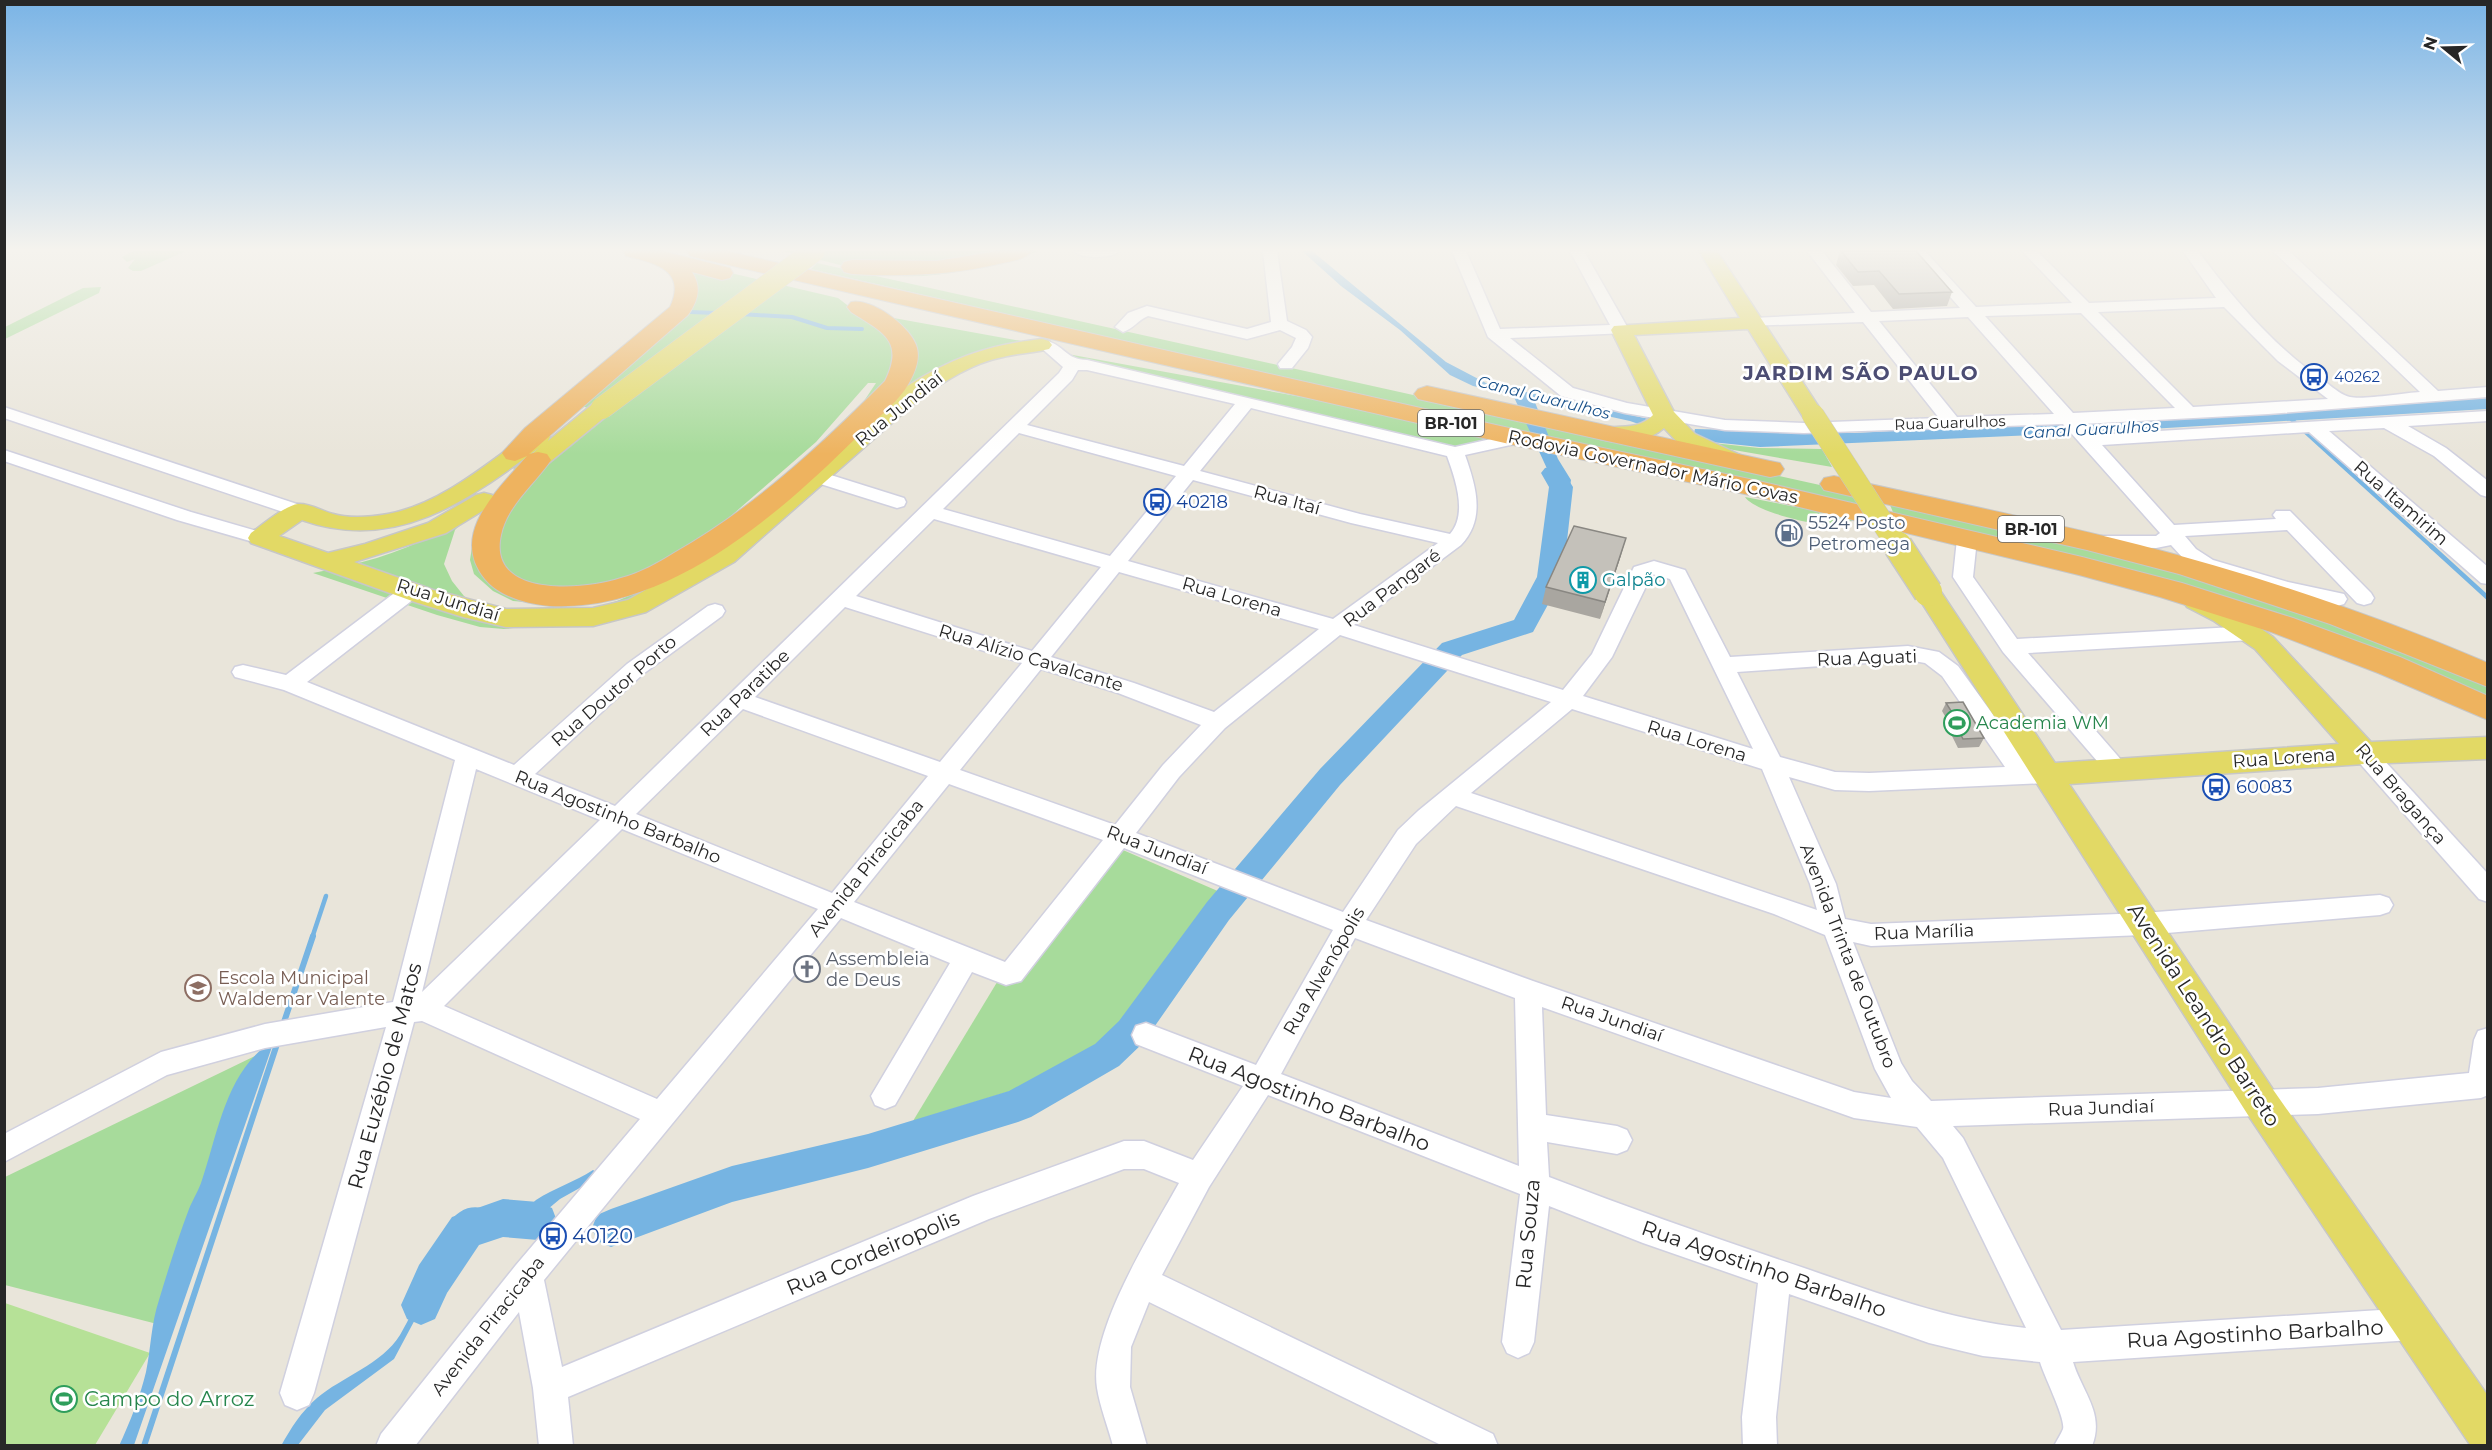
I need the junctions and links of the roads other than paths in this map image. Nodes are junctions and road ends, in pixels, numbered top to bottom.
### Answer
1 (1867, 318) edge
2 (670, 319) edge
3 (706, 319) edge
4 (718, 319) edge
5 (880, 319) edge
6 (921, 319) edge
7 (995, 319) edge
8 (1085, 319) edge
9 (1131, 319) edge
10 (1180, 319) edge
11 (1278, 319) edge
12 (1488, 319) edge
13 (1615, 319) edge
14 (1750, 319) edge
15 (1852, 319) edge
16 (1978, 319) edge
17 (2095, 319) edge
18 (2245, 319) edge
19 (2352, 319) edge
20 (1753, 323) junction
21 (1279, 324) junction
22 (1123, 327) junction
23 (1621, 330) junction
24 (1494, 334) junction
25 (1045, 345) junction
26 (1286, 364) junction
27 (1069, 371) junction
28 (2487, 393) edge
29 (2434, 396) junction
30 (1247, 401) junction
31 (2347, 403) junction
32 (1373, 405) junction
33 (594, 406) junction
34 (4, 412) edge
35 (2189, 413) junction
36 (2487, 416) edge
37 (2068, 419) junction
38 (2382, 420) junction
39 (1666, 422) junction
40 (1951, 422) junction
41 (1016, 427) junction
42 (2315, 428) junction
43 (1609, 434) junction
44 (1518, 438) junction
45 (2085, 438) junction
46 (1455, 452) junction
47 (4, 455) edge
48 (526, 457) junction
49 (1732, 460) junction
50 (1187, 473) junction
51 (818, 477) junction
52 (2487, 491) edge
53 (897, 501) dead end
54 (299, 511) junction
55 (932, 512) junction
56 (2171, 531) junction
57 (260, 538) junction
58 (1967, 540) junction
59 (1454, 541) junction
60 (2089, 542) junction
61 (328, 561) junction
62 (1114, 562) junction
63 (1653, 566) joint
64 (2487, 578) edge
65 (412, 590) junction
66 (2171, 590) junction
67 (2364, 598) dead end
68 (843, 599) junction
69 (2337, 599) dead end
70 (715, 612) dead end
71 (1340, 627) junction
72 (2252, 633) junction
73 (2011, 648) junction
74 (1036, 661) junction
75 (1724, 665) junction
76 (243, 672) dead end
77 (2487, 676) edge
78 (290, 684) junction
79 (739, 699) junction
80 (1567, 701) junction
81 (2487, 709) edge
82 (1217, 722) junction
83 (2487, 748) edge
84 (2364, 753) junction
85 (467, 757) junction
86 (1772, 764) junction
87 (2118, 770) junction
88 (944, 772) junction
89 (2035, 775) junction
90 (517, 776) junction
91 (1454, 796) junction
92 (618, 817) junction
93 (1119, 836) junction
94 (2487, 892) edge
95 (2380, 905) dead end
96 (836, 906) junction
97 (1350, 923) junction
98 (2143, 924) junction
99 (1835, 928) junction
100 (979, 963) junction
101 (1528, 991) junction
102 (413, 1010) junction
103 (1146, 1035) dead end
104 (2487, 1040) edge
105 (1262, 1081) junction
106 (2484, 1089) edge
107 (885, 1096) dead end
108 (2261, 1103) junction
109 (661, 1114) junction
110 (1925, 1114) junction
111 (1532, 1126) junction
112 (1617, 1140) dead end
113 (4, 1149) edge
114 (1199, 1177) junction
115 (1534, 1186) junction
116 (1775, 1275) junction
117 (527, 1276) junction
118 (1141, 1282) junction
119 (2412, 1324) junction
120 (1518, 1342) dead end
121 (2052, 1347) junction
122 (550, 1388) junction
123 (297, 1393) dead end
124 (2487, 1433) edge
125 (393, 1446) edge
126 (556, 1446) edge
127 (1130, 1446) edge
128 (1481, 1446) edge
129 (1760, 1446) edge
130 (2071, 1446) edge

1 - 40 street
2 - 48 highway
3 - 33 main road
4 - 33 main road, bridge
5 - 48 highway
6 - 25 highway
7 - 32 highway, Rodovia Governador Mário Covas / BR-101
8 - 22 highway, Rodovia Governador Mário Covas / BR-101
9 - 22 street
10 - 21 street
11 - 21 street
12 - 24 street
13 - 23 street
14 - 20 main road, Avenida Leandro Barreto
15 - 20 street
16 - 37 street
17 - 35 street
18 - 31 street
19 - 29 street
20 - 23 main road
20 - 89 main road, Avenida Leandro Barreto, bridge
21 - 26 street
22 - 26 highway, Rodovia Governador Mário Covas / BR-101
23 - 24 street
23 - 39 main road
24 - 39 street, Rua Guarulhos
25 - 27 street
25 - 32 highway
25 - 51 main road, Rua Jundiaí
26 - 43 highway, Rodovia Governador Mário Covas / BR-101
27 - 30 street
27 - 41 street, Rua Paratibe
28 - 29 street, Rua Guarulhos
29 - 31 street, Rua Guarulhos
30 - 46 street
30 - 50 street, Avenida Piracicaba
31 - 35 street, Rua Guarulhos
31 - 38 street
32 - 44 highway, Rodovia Governador Mário Covas / BR-101
33 - 48 main road
34 - 54 street
35 - 37 street, Rua Guarulhos
36 - 38 street
37 - 40 street, Rua Guarulhos
37 - 45 street
38 - 42 street
38 - 52 street
39 - 40 street, Rua Guarulhos
39 - 43 main road
39 - 49 main road
41 - 50 street, Rua Itaí
41 - 55 street, Rua Paratibe
42 - 45 street
42 - 64 street, Rua Itamirim
43 - 49 highway, Rodovia Governador Mário Covas / BR-101
44 - 46 street
44 - 58 highway, Rodovia Governador Mário Covas / BR-101
45 - 56 street
46 - 59 street, Rua Pangaré
47 - 57 street, Rua Jundiaí
48 - 54 main road
48 - 61 main road
49 - 60 highway, Rodovia Governador Mário Covas / BR-101
50 - 59 street, Rua Itaí
50 - 62 street, Avenida Piracicaba
51 - 53 street
51 - 65 main road, Rua Jundiaí
54 - 57 main road
55 - 62 street, Rua Lorena
55 - 68 street, Rua Paratibe
56 - 60 street
56 - 67 street
56 - 69 street
57 - 61 main road, Rua Jundiaí
58 - 66 highway, Rodovia Governador Mário Covas / BR-101
58 - 73 street
59 - 71 street, Rua Pangaré
60 - 77 highway, Rodovia Governador Mário Covas / BR-101
61 - 65 main road, Rua Jundiaí
62 - 71 street, Rua Lorena
62 - 74 street, Avenida Piracicaba
63 - 75 street, Avenida Trinta de Outubro
63 - 80 street, Rua Alvenópolis
65 - 78 street
66 - 72 main road, Rua Bragança
66 - 81 highway, Rodovia Governador Mário Covas / BR-101
68 - 74 street, Rua Alízio Cavalcante
68 - 79 street, Rua Paratibe
70 - 90 street, Rua Doutor Porto
71 - 80 street, Rua Lorena
71 - 82 street, Rua Pangaré
72 - 73 street
72 - 84 main road, Rua Bragança
73 - 87 street
74 - 82 street, Rua Alízio Cavalcante
74 - 88 street, Avenida Piracicaba
75 - 86 street, Avenida Trinta de Outubro
75 - 89 street, Rua Aguati
76 - 78 street, Rua Agostinho Barbalho
78 - 85 street, Rua Agostinho Barbalho
79 - 88 street, Rua Jundiaí
79 - 92 street, Rua Paratibe
80 - 86 street, Rua Lorena
80 - 91 street, Rua Alvenópolis
82 - 93 street, Rua Pangaré
83 - 84 main road, Rua Lorena
84 - 87 main road, Rua Lorena
84 - 94 street, Rua Bragança
85 - 90 street, Rua Agostinho Barbalho
85 - 102 street, Rua Euzébio de Matos
86 - 89 street, Rua Lorena
86 - 99 street, Avenida Trinta de Outubro
87 - 89 main road, Rua Lorena
88 - 93 street, Rua Jundiaí
88 - 96 street, Avenida Piracicaba
89 - 98 main road, Avenida Leandro Barreto
90 - 92 street, Rua Agostinho Barbalho
91 - 97 street, Rua Alvenópolis
91 - 99 street, Rua Marília
92 - 96 street, Rua Agostinho Barbalho
92 - 102 street, Rua Paratibe
93 - 97 street, Rua Jundiaí
93 - 100 street, Rua Pangaré
95 - 98 street, Rua Marília
96 - 100 street, Rua Agostinho Barbalho
96 - 109 street, Avenida Piracicaba
97 - 101 street, Rua Jundiaí
97 - 105 street, Rua Alvenópolis
98 - 99 street, Rua Marília
98 - 108 main road, Avenida Leandro Barreto
99 - 110 street, Avenida Trinta de Outubro
100 - 107 street
101 - 110 street, Rua Jundiaí
101 - 111 street, Rua Souza
102 - 109 street
102 - 113 street
102 - 123 street, Rua Euzébio de Matos
103 - 105 street, Rua Agostinho Barbalho
104 - 106 street, Rua Jundiaí
105 - 114 street, Rua Alvenópolis
105 - 115 street, Rua Agostinho Barbalho
106 - 108 street, Rua Jundiaí
108 - 110 street, Rua Jundiaí
108 - 119 main road, Avenida Leandro Barreto
109 - 117 street, Avenida Piracicaba
110 - 121 street, Avenida Trinta de Outubro
111 - 112 street
111 - 115 street, Rua Souza
114 - 118 street, Rua Alvenópolis
114 - 122 street, Rua Cordeiropolis
115 - 116 street, Rua Agostinho Barbalho
115 - 120 street, Rua Souza
116 - 121 street, Rua Agostinho Barbalho
116 - 129 street
117 - 122 street
117 - 125 street, Avenida Piracicaba
118 - 127 street, Rua Alvenópolis
118 - 128 street
119 - 121 street, Rua Agostinho Barbalho
119 - 124 main road, Avenida Leandro Barreto
121 - 130 street, Avenida Trinta de Outubro
122 - 126 street

